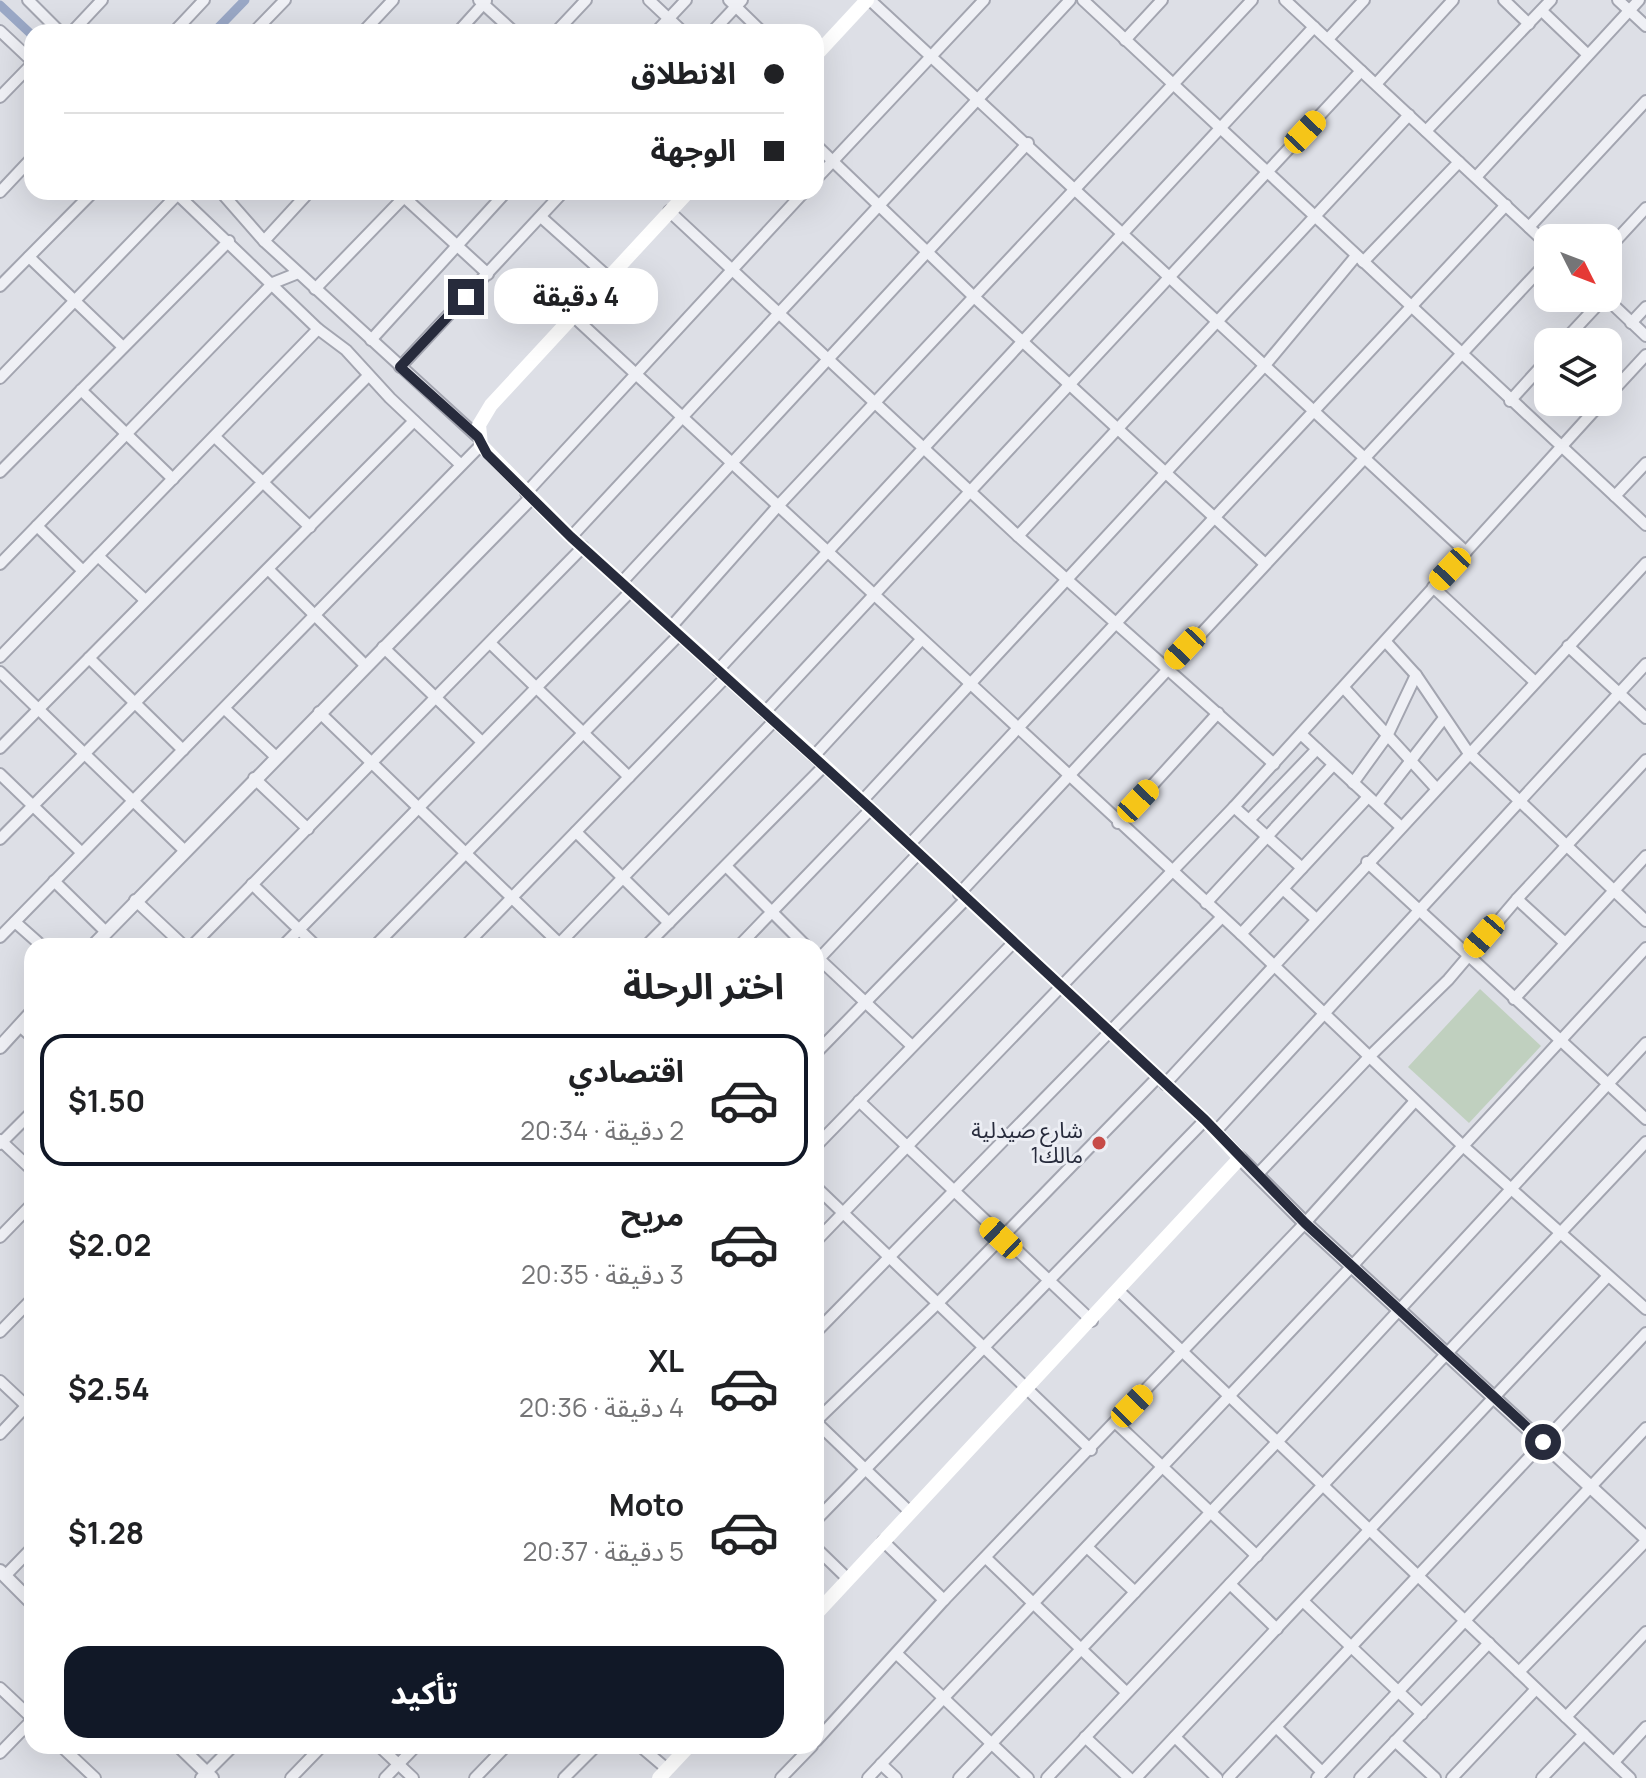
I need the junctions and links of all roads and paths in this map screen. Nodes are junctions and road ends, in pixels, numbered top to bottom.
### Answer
1 (28, 0) edge
2 (102, 0) edge
3 (204, 0) edge
4 (285, 0) edge
5 (393, 0) edge
6 (586, 0) edge
7 (649, 0) edge
8 (686, 0) edge
9 (869, 0) edge
10 (984, 0) edge
11 (1070, 0) edge
12 (1083, 0) edge
13 (1162, 0) edge
14 (1252, 0) edge
15 (1285, 0) edge
16 (1364, 0) edge
17 (1453, 0) edge
18 (1504, 0) edge
19 (1551, 0) edge
20 (1618, 0) edge
21 (1639, 0) edge
22 (483, 1) edge
23 (735, 2) edge
24 (1542, 11) junction
25 (1629, 11) junction
26 (668, 18) junction
27 (52, 24) edge
28 (80, 24) edge
29 (182, 24) edge
30 (262, 24) edge
31 (370, 24) edge
32 (464, 24) edge
33 (506, 24) edge
34 (564, 24) edge
35 (663, 24) edge
36 (674, 24) edge
37 (718, 24) edge
38 (755, 24) edge
39 (1529, 24) junction
40 (1646, 26) edge
41 (1314, 27) junction
42 (0, 31) edge
43 (1328, 39) junction
44 (1125, 40) junction
45 (824, 47) edge
46 (24, 54) edge
47 (1587, 54) junction
48 (932, 56) junction
49 (24, 71) edge
50 (1361, 71) junction
51 (1171, 83) junction
52 (1376, 84) junction
53 (0, 97) edge
54 (979, 98) junction
55 (1646, 101) edge
56 (1409, 115) junction
57 (1222, 128) junction
58 (1426, 131) junction
59 (1028, 143) junction
60 (824, 153) edge
61 (833, 161) junction
62 (1459, 162) junction
63 (24, 166) edge
64 (824, 171) edge
65 (1267, 173) junction
66 (1476, 177) junction
67 (1076, 187) junction
68 (0, 192) edge
69 (85, 200) edge
70 (169, 200) edge
71 (184, 200) edge
72 (228, 200) edge
73 (302, 200) edge
74 (401, 200) edge
75 (411, 200) edge
76 (499, 200) edge
77 (556, 200) edge
78 (680, 200) edge
79 (796, 200) edge
80 (1506, 205) junction
81 (879, 206) junction
82 (1646, 208) edge
83 (669, 211) junction
84 (541, 217) junction
85 (1315, 217) junction
86 (1529, 227) junction
87 (1534, 232) edge
88 (1124, 233) junction
89 (1622, 234) edge
90 (229, 241) junction
91 (264, 241) junction
92 (457, 245) junction
93 (926, 251) junction
94 (29, 257) junction
95 (1360, 259) junction
96 (731, 269) junction
97 (298, 273) junction
98 (488, 274) junction
99 (607, 276) junction
100 (1534, 276) edge
101 (1170, 277) junction
102 (273, 283) junction
103 (0, 286) edge
104 (315, 289) junction
105 (973, 296) junction
106 (75, 301) junction
107 (1412, 306) junction
108 (1646, 307) edge
109 (1592, 312) edge
110 (1620, 312) edge
111 (780, 314) junction
112 (572, 315) junction
113 (1218, 320) junction
114 (1631, 323) junction
115 (1576, 328) edge
116 (318, 329) junction
117 (1646, 336) edge
118 (371, 340) junction
119 (1022, 340) junction
120 (123, 347) junction
121 (1460, 353) junction
122 (1646, 355) edge
123 (827, 358) junction
124 (1266, 364) junction
125 (400, 367) junction
126 (635, 374) junction
127 (1534, 374) edge
128 (368, 376) junction
129 (0, 378) edge
130 (1622, 381) edge
131 (1070, 385) junction
132 (81, 390) junction
133 (1510, 401) junction
134 (875, 403) junction
135 (1315, 409) junction
136 (1589, 416) edge
137 (684, 419) junction
138 (414, 421) junction
139 (1118, 430) junction
140 (124, 434) junction
141 (215, 437) junction
142 (479, 441) junction
143 (1560, 447) junction
144 (922, 448) junction
145 (1364, 456) junction
146 (732, 463) junction
147 (1646, 463) edge
148 (460, 464) junction
149 (0, 471) edge
150 (1165, 473) junction
151 (173, 479) junction
152 (262, 481) junction
153 (971, 493) junction
154 (528, 495) junction
155 (1615, 496) junction
156 (778, 506) junction
157 (1214, 519) junction
158 (1646, 525) edge
159 (37, 526) junction
160 (310, 527) junction
161 (1018, 536) junction
162 (571, 537) junction
163 (583, 547) junction
164 (824, 551) junction
165 (1466, 552) junction
166 (98, 556) junction
167 (1264, 563) junction
168 (1646, 563) edge
169 (0, 564) edge
170 (269, 570) junction
171 (83, 571) junction
172 (1065, 580) junction
173 (627, 586) junction
174 (1433, 587) junction
175 (874, 596) junction
176 (145, 600) junction
177 (316, 616) junction
178 (1115, 625) junction
179 (675, 631) junction
180 (921, 640) junction
181 (1386, 642) junction
182 (490, 643) junction
183 (1568, 646) junction
184 (383, 647) junction
185 (0, 657) edge
186 (89, 658) junction
187 (1646, 664) edge
188 (365, 665) junction
189 (1166, 669) junction
190 (0, 672) edge
191 (722, 674) junction
192 (1416, 675) junction
193 (1534, 681) junction
194 (969, 684) junction
195 (537, 687) junction
196 (1344, 688) junction
197 (1618, 694) junction
198 (435, 698) junction
199 (137, 705) junction
200 (38, 709) junction
201 (225, 709) junction
202 (319, 712) junction
203 (1218, 713) junction
204 (770, 717) junction
205 (1444, 718) junction
206 (1646, 718) edge
207 (1018, 730) junction
208 (584, 732) junction
209 (1302, 735) junction
210 (1387, 736) junction
211 (482, 742) junction
212 (0, 748) edge
213 (1317, 749) junction
214 (183, 750) junction
215 (1468, 752) junction
216 (85, 755) junction
217 (275, 756) junction
218 (1646, 760) edge
219 (819, 761) junction
220 (1410, 761) junction
221 (372, 763) junction
222 (1274, 764) junction
223 (1333, 765) junction
224 (0, 774) edge
225 (1067, 776) junction
226 (629, 777) junction
227 (254, 778) junction
228 (1353, 783) junction
229 (1435, 787) junction
230 (133, 800) junction
231 (1372, 801) junction
232 (1519, 801) junction
233 (866, 805) junction
234 (33, 806) junction
235 (419, 807) junction
236 (1234, 807) junction
237 (1249, 820) junction
238 (1118, 823) junction
239 (1400, 826) junction
240 (308, 829) junction
241 (576, 832) junction
242 (1266, 836) junction
243 (0, 839) edge
244 (1566, 846) junction
245 (184, 850) junction
246 (914, 850) junction
247 (81, 852) junction
248 (465, 853) junction
249 (1646, 856) edge
250 (1367, 862) junction
251 (726, 866) junction
252 (1302, 868) junction
253 (1172, 873) junction
254 (622, 878) junction
255 (54, 881) junction
256 (252, 884) junction
257 (1283, 889) junction
258 (1614, 891) junction
259 (962, 897) junction
260 (512, 898) junction
261 (1517, 899) junction
262 (135, 900) junction
263 (1206, 903) junction
264 (1419, 909) junction
265 (772, 912) junction
266 (1222, 917) junction
267 (1315, 918) junction
268 (1646, 921) edge
269 (15, 922) junction
270 (669, 923) junction
271 (299, 930) junction
272 (105, 931) junction
273 (1241, 934) junction
274 (0, 937) edge
275 (33, 938) edge
276 (99, 938) edge
277 (175, 938) edge
278 (200, 938) edge
279 (291, 938) edge
280 (308, 938) edge
281 (383, 938) edge
282 (473, 938) edge
283 (552, 938) edge
284 (566, 938) edge
285 (654, 938) edge
286 (747, 938) edge
287 (798, 938) edge
288 (1565, 943) junction
289 (1012, 944) junction
290 (1646, 948) edge
291 (824, 951) edge
292 (1468, 954) junction
293 (824, 965) edge
294 (1273, 965) junction
295 (1061, 989) junction
296 (1514, 999) junction
297 (866, 1002) junction
298 (1321, 1013) junction
299 (24, 1021) edge
300 (20, 1026) junction
301 (24, 1030) edge
302 (1110, 1033) junction
303 (1561, 1041) junction
304 (1646, 1043) edge
305 (824, 1045) edge
306 (0, 1046) edge
307 (912, 1046) junction
308 (1369, 1057) junction
309 (1161, 1080) junction
310 (1609, 1084) junction
311 (859, 1101) junction
312 (1415, 1101) junction
313 (1646, 1119) edge
314 (24, 1120) edge
315 (1210, 1126) junction
316 (824, 1138) edge
317 (1, 1142) edge
318 (1646, 1142) edge
319 (1463, 1146) junction
320 (907, 1147) junction
321 (1240, 1158) junction
322 (24, 1163) edge
323 (1257, 1175) junction
324 (1511, 1189) junction
325 (953, 1193) junction
326 (824, 1195) edge
327 (24, 1212) edge
328 (843, 1214) junction
329 (1305, 1223) junction
330 (824, 1233) edge
331 (1561, 1234) junction
332 (0, 1237) edge
333 (1001, 1238) junction
334 (889, 1259) junction
335 (1353, 1265) junction
336 (1608, 1276) junction
337 (1049, 1282) junction
338 (1119, 1291) junction
339 (937, 1304) junction
340 (24, 1307) edge
341 (1401, 1309) junction
342 (1646, 1309) edge
343 (1092, 1321) junction
344 (824, 1324) edge
345 (0, 1332) edge
346 (1646, 1333) edge
347 (984, 1349) junction
348 (1183, 1352) junction
349 (1449, 1354) junction
350 (0, 1381) edge
351 (1026, 1390) junction
352 (1230, 1396) junction
353 (1497, 1398) junction
354 (24, 1401) edge
355 (24, 1412) edge
356 (824, 1413) edge
357 (1116, 1423) junction
358 (1646, 1428) edge
359 (824, 1429) edge
360 (0, 1434) edge
361 (1278, 1441) junction
362 (1543, 1442) junction
363 (1091, 1450) junction
364 (1164, 1466) junction
365 (865, 1469) junction
366 (1325, 1485) junction
367 (1592, 1487) junction
368 (1212, 1511) junction
369 (824, 1512) edge
370 (910, 1512) junction
371 (1372, 1531) junction
372 (1645, 1534) edge
373 (883, 1541) junction
374 (1087, 1547) junction
375 (24, 1555) edge
376 (824, 1556) edge
377 (1257, 1556) junction
378 (986, 1558) junction
379 (2, 1573) edge
380 (1419, 1576) junction
381 (848, 1579) junction
382 (1230, 1584) junction
383 (1135, 1592) junction
384 (24, 1595) edge
385 (944, 1600) junction
386 (1304, 1602) junction
387 (1033, 1603) junction
388 (824, 1605) edge
389 (1467, 1621) junction
390 (1277, 1629) junction
391 (1646, 1632) edge
392 (1489, 1643) junction
393 (1351, 1647) junction
394 (1081, 1648) junction
395 (897, 1654) junction
396 (1519, 1672) junction
397 (0, 1688) edge
398 (1536, 1689) junction
399 (1126, 1692) junction
400 (1399, 1692) junction
401 (943, 1699) junction
402 (24, 1711) edge
403 (1422, 1714) junction
404 (1566, 1717) junction
405 (1276, 1727) junction
406 (1646, 1727) edge
407 (24, 1728) edge
408 (824, 1732) edge
409 (1584, 1734) junction
410 (1085, 1737) junction
411 (1175, 1737) junction
412 (1395, 1741) junction
413 (991, 1744) junction
414 (0, 1753) edge
415 (69, 1754) edge
416 (186, 1754) edge
417 (226, 1754) edge
418 (314, 1754) edge
419 (387, 1754) edge
420 (408, 1754) edge
421 (498, 1754) edge
422 (588, 1754) edge
423 (647, 1754) edge
424 (682, 1754) edge
425 (804, 1754) edge
426 (1614, 1762) junction
427 (398, 1764) junction
428 (881, 1764) junction
429 (663, 1774) edge
430 (1320, 1775) edge
431 (207, 1776) edge
432 (91, 1777) edge
433 (291, 1778) edge
434 (385, 1778) edge
435 (413, 1778) edge
436 (475, 1778) edge
437 (564, 1778) edge
438 (782, 1778) edge
439 (868, 1778) edge
440 (896, 1778) edge
441 (959, 1778) edge
442 (1028, 1778) edge
443 (1047, 1778) edge
444 (1129, 1778) edge
445 (1136, 1778) edge
446 (1217, 1778) edge
447 (1228, 1778) edge
448 (1360, 1778) edge
449 (1435, 1778) edge
450 (1452, 1778) edge
451 (1542, 1778) edge
452 (1630, 1778) edge

1 - 27 street
2 - 28 street
3 - 29 street
4 - 30 street
5 - 31 street
6 - 34 street
7 - 26 street
8 - 26 street
9 - 45 main road
9 - 48 street
10 - 48 street
11 - 54 street
12 - 44 street
13 - 44 street
14 - 51 street
15 - 41 street
16 - 43 street
17 - 52 street
18 - 39 street
19 - 24 street
20 - 25 street
21 - 25 street
22 - 32 street
22 - 33 street
23 - 37 street
23 - 38 street
24 - 39 street
24 - 47 street
25 - 40 street
25 - 47 street
26 - 35 street
26 - 36 street
39 - 58 street
41 - 43 street
41 - 57 street
42 - 46 street
43 - 50 street
44 - 51 street
47 - 66 street
48 - 54 street
48 - 61 street
49 - 53 street
50 - 52 street
50 - 65 street
51 - 57 street
51 - 67 street
52 - 56 street
54 - 59 street
54 - 81 street
55 - 86 street
56 - 58 street
56 - 85 street
57 - 65 street
57 - 88 street
58 - 62 street
59 - 67 street
59 - 93 street
60 - 61 street
61 - 64 street
61 - 81 street
62 - 66 street
62 - 95 street
63 - 68 street
65 - 85 street
65 - 101 street
66 - 80 street
67 - 88 street
67 - 105 street
69 - 94 street
70 - 106 street
71 - 90 street
72 - 91 street
73 - 91 street
74 - 104 street
75 - 92 street
76 - 92 street
77 - 84 street
78 - 83 main road
79 - 96 street
80 - 86 street
80 - 107 street
81 - 93 street
81 - 111 street
82 - 89 street
83 - 96 street
83 - 99 main road
84 - 98 street
84 - 99 street
85 - 95 street
85 - 113 street
86 - 87 street
88 - 101 street
88 - 119 street
90 - 102 street
90 - 120 street
91 - 97 street
92 - 98 street
92 - 118 street
93 - 105 street
93 - 123 street
94 - 103 street
94 - 106 street
95 - 107 street
95 - 124 street
96 - 111 street
96 - 126 street
97 - 102 street
97 - 104 street
98 - 125 street
99 - 112 main road
100 - 121 street
101 - 113 street
101 - 131 street
102 - 116 street
102 - 140 street
104 - 118 street
105 - 119 street
105 - 134 street
106 - 120 street
106 - 129 street
107 - 121 street
107 - 135 street
108 - 114 street
109 - 115 street
110 - 114 street
111 - 123 street
111 - 137 street
112 - 126 street
112 - 142 main road
113 - 124 street
113 - 139 street
114 - 117 street
116 - 128 street
116 - 141 street
118 - 125 street
119 - 131 street
119 - 144 street
120 - 132 street
121 - 133 street
121 - 145 street
122 - 130 street
123 - 134 street
123 - 146 street
124 - 135 street
124 - 150 street
125 - 142 street
126 - 137 street
126 - 154 street
127 - 133 street
128 - 138 street
128 - 152 street
131 - 139 street
131 - 153 street
132 - 140 street
132 - 149 street
133 - 143 street
134 - 144 street
134 - 156 street
135 - 145 street
135 - 157 street
136 - 143 street
137 - 146 street
137 - 162 street
138 - 148 street
138 - 160 street
139 - 150 street
139 - 161 street
140 - 151 street
140 - 159 street
141 - 151 street
141 - 152 street
142 - 148 street
142 - 154 main road
143 - 155 street
143 - 165 street
144 - 153 street
144 - 164 street
145 - 165 street
145 - 167 street
146 - 156 street
146 - 173 street
147 - 155 street
148 - 177 street
150 - 157 street
150 - 172 street
151 - 166 street
152 - 160 street
152 - 176 street
153 - 161 street
153 - 175 street
154 - 162 main road
154 - 184 street
155 - 158 street
156 - 164 street
156 - 179 street
157 - 167 street
157 - 178 street
159 - 169 street
159 - 171 street
160 - 170 street
161 - 172 street
162 - 163 main road
163 - 173 main road
163 - 182 street
164 - 175 street
164 - 191 street
165 - 174 street
166 - 171 street
166 - 176 street
167 - 189 street
168 - 183 street
170 - 177 street
170 - 199 street
171 - 185 street
172 - 178 street
172 - 194 street
173 - 179 main road
173 - 195 street
174 - 181 street
174 - 193 street
175 - 180 street
175 - 204 street
176 - 186 street
177 - 188 street
177 - 201 street
178 - 189 street
178 - 207 street
179 - 191 main road
179 - 208 street
180 - 194 street
180 - 219 street
181 - 192 street
181 - 196 street
182 - 195 street
182 - 198 street
183 - 193 street
183 - 197 street
184 - 188 street
184 - 198 street
186 - 199 street
186 - 200 street
187 - 197 street
188 - 202 street
189 - 203 street
189 - 225 street
190 - 200 street
191 - 204 main road
191 - 226 street
192 - 205 street
192 - 210 street
193 - 215 street
194 - 207 street
194 - 233 street
195 - 208 street
195 - 211 street
196 - 209 street
196 - 210 street
197 - 206 street
197 - 232 street
198 - 211 street
198 - 221 street
199 - 214 street
199 - 216 street
200 - 212 street
200 - 216 street
201 - 214 street
201 - 217 street
202 - 217 street
202 - 221 street
203 - 222 street
203 - 238 street
204 - 219 main road
204 - 254 street
205 - 215 street
205 - 220 street
207 - 225 street
207 - 246 street
208 - 226 street
208 - 248 street
209 - 213 street
209 - 222 street
210 - 220 street
210 - 228 street
211 - 235 street
213 - 223 street
213 - 237 street
214 - 230 street
215 - 229 street
215 - 232 street
216 - 230 street
216 - 234 street
217 - 227 street
218 - 244 street
219 - 233 main road
219 - 251 street
220 - 229 street
220 - 231 street
221 - 235 street
221 - 240 street
222 - 236 street
223 - 228 street
223 - 242 street
224 - 234 street
225 - 238 street
225 - 259 street
226 - 241 street
227 - 240 street
227 - 245 street
228 - 231 street
229 - 239 street
230 - 245 street
230 - 247 street
231 - 239 street
231 - 252 street
232 - 244 street
232 - 264 street
233 - 246 main road
233 - 265 street
234 - 243 street
234 - 247 street
235 - 248 street
235 - 271 street
236 - 237 street
236 - 253 street
237 - 242 street
238 - 253 street
239 - 250 street
240 - 256 street
241 - 254 street
241 - 260 street
242 - 252 street
242 - 263 street
244 - 258 street
244 - 261 street
245 - 262 street
246 - 259 main road
246 - 291 street
247 - 255 street
248 - 260 street
248 - 281 street
249 - 258 street
250 - 264 street
250 - 267 street
251 - 265 street
251 - 270 street
252 - 257 street
253 - 263 street
253 - 295 street
254 - 270 street
254 - 284 street
255 - 269 street
255 - 272 street
256 - 271 street
256 - 278 street
257 - 267 street
257 - 273 street
258 - 268 street
258 - 288 street
259 - 289 main road
259 - 297 street
260 - 282 street
260 - 283 street
261 - 288 street
261 - 292 street
262 - 272 street
262 - 277 street
263 - 266 street
264 - 292 street
264 - 298 street
265 - 286 street
265 - 287 street
266 - 273 street
266 - 302 street
267 - 294 street
269 - 274 street
269 - 275 street
270 - 285 street
271 - 279 street
271 - 280 street
272 - 276 street
273 - 294 street
288 - 296 street
289 - 295 main road
289 - 307 street
290 - 303 street
292 - 296 street
292 - 308 street
293 - 297 street
294 - 298 street
294 - 309 street
295 - 302 main road
295 - 320 street
296 - 303 street
297 - 305 street
297 - 307 street
298 - 308 street
298 - 315 street
299 - 300 street
300 - 301 street
300 - 306 street
302 - 309 main road
302 - 325 street
303 - 310 street
303 - 319 street
304 - 310 street
307 - 311 street
308 - 312 street
308 - 323 street
309 - 315 main road
309 - 333 street
310 - 313 street
310 - 324 street
311 - 316 street
311 - 320 street
312 - 319 street
312 - 329 street
314 - 317 street
315 - 321 main road
315 - 337 street
317 - 322 street
318 - 331 street
319 - 324 street
319 - 335 street
320 - 325 street
320 - 328 street
321 - 323 street
321 - 338 main road
323 - 329 street
324 - 331 street
324 - 341 street
325 - 333 street
325 - 334 street
326 - 328 street
327 - 332 street
328 - 330 street
328 - 334 street
329 - 335 street
329 - 348 street
331 - 336 street
331 - 349 street
333 - 337 street
333 - 339 street
334 - 339 street
334 - 344 street
335 - 341 street
335 - 352 street
336 - 342 street
336 - 353 street
337 - 343 street
337 - 347 street
338 - 343 main road
338 - 348 street
339 - 347 street
339 - 356 street
340 - 345 street
341 - 349 street
341 - 361 street
343 - 351 main road
346 - 362 street
347 - 351 street
347 - 365 street
348 - 352 street
348 - 357 street
349 - 353 street
349 - 366 street
350 - 354 street
351 - 363 street
351 - 370 main road
352 - 361 street
352 - 364 street
353 - 362 street
353 - 371 street
355 - 360 street
357 - 363 street
357 - 364 street
358 - 367 street
359 - 365 street
361 - 366 street
361 - 368 street
362 - 367 street
362 - 380 street
363 - 378 street
364 - 368 street
364 - 374 street
365 - 369 street
365 - 370 street
366 - 371 street
366 - 377 street
367 - 372 street
367 - 389 street
368 - 377 street
368 - 383 street
370 - 373 main road
371 - 380 street
371 - 386 street
372 - 396 street
373 - 381 main road
373 - 385 street
374 - 383 street
374 - 387 street
375 - 379 street
376 - 381 street
377 - 382 street
378 - 385 street
378 - 387 street
379 - 384 street
380 - 389 street
380 - 393 street
381 - 388 main road
382 - 390 street
382 - 399 street
383 - 394 street
385 - 395 street
386 - 390 street
386 - 393 street
387 - 394 street
387 - 401 street
389 - 392 street
389 - 400 street
390 - 411 street
391 - 404 street
392 - 396 street
392 - 403 street
393 - 400 street
393 - 405 street
394 - 399 street
394 - 413 street
395 - 401 street
395 - 408 street
396 - 398 street
397 - 402 street
398 - 404 street
398 - 450 street
399 - 410 street
400 - 403 street
400 - 430 street
401 - 413 street
401 - 428 street
403 - 412 street
404 - 409 street
405 - 430 street
405 - 447 street
406 - 426 street
407 - 414 street
409 - 426 street
409 - 451 street
410 - 443 street
410 - 444 street
411 - 445 street
411 - 446 street
412 - 448 street
412 - 449 street
413 - 441 street
413 - 442 street
415 - 432 street
416 - 431 street
417 - 431 street
418 - 433 street
419 - 427 street
420 - 427 street
421 - 436 street
422 - 437 street
423 - 429 street
424 - 429 main road
425 - 438 street
426 - 452 street
427 - 434 street
427 - 435 street
428 - 439 street
428 - 440 street

